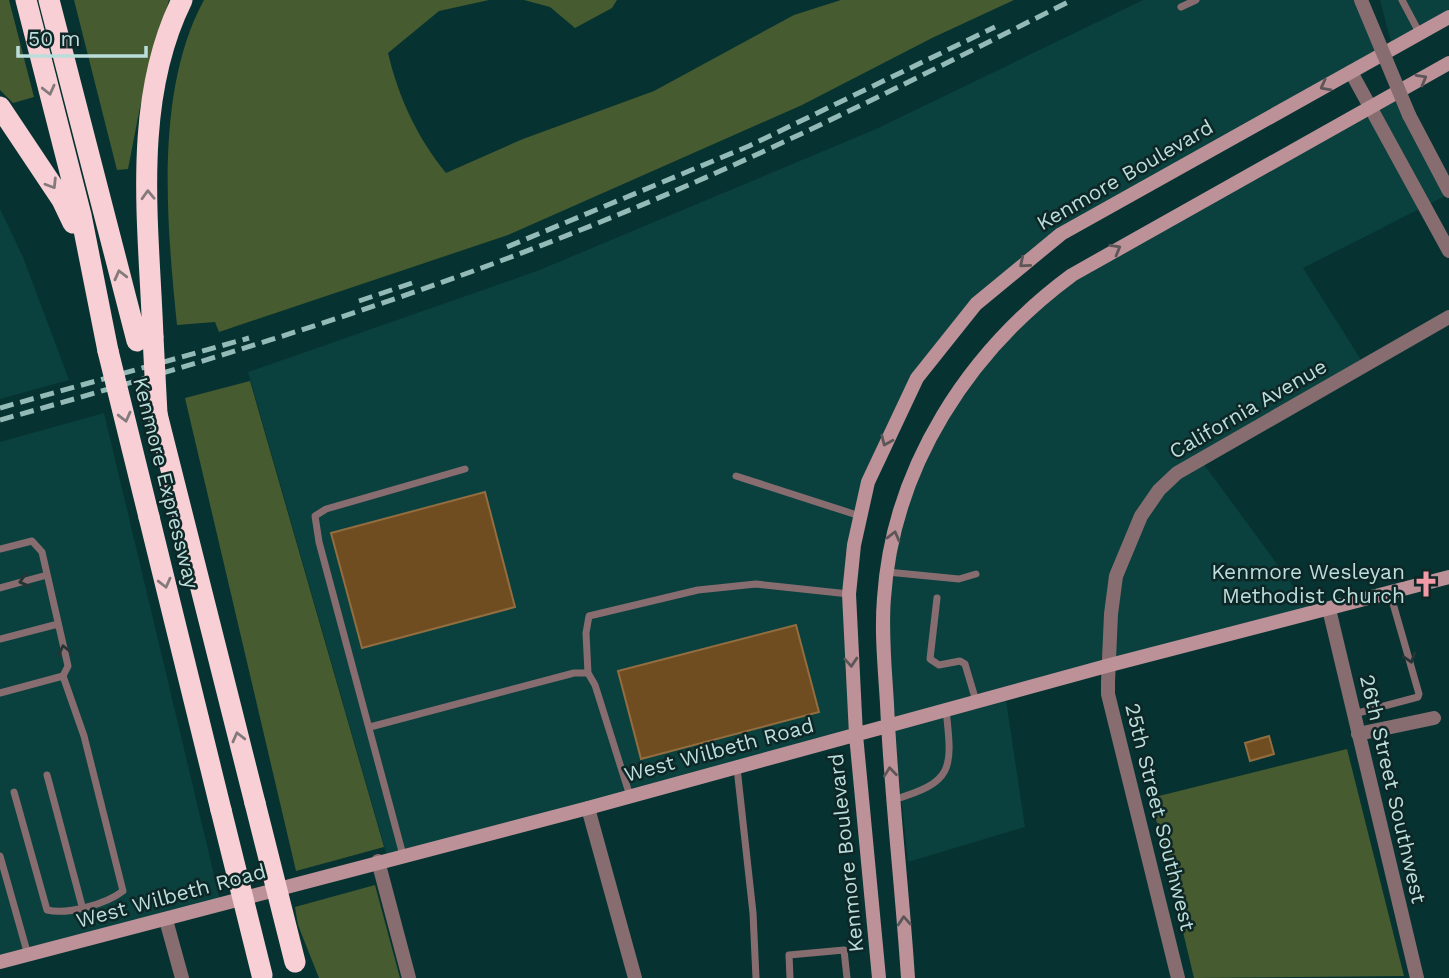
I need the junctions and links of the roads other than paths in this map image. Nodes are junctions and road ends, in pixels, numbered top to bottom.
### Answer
1 (26, 0) edge
2 (49, 0) edge
3 (182, 0) edge
4 (1196, 0) edge
5 (1362, 0) edge
6 (1402, 0) edge
7 (1181, 7) dead end
8 (1449, 17) edge
9 (1420, 34) junction
10 (1449, 63) edge
11 (1351, 72) junction
12 (0, 107) edge
13 (1370, 108) junction
14 (1449, 191) edge
15 (85, 249) junction
16 (1449, 251) edge
17 (1449, 317) edge
18 (145, 339) junction
19 (465, 470) dead end
20 (736, 476) dead end
21 (860, 516) junction
22 (0, 549) edge
23 (887, 572) junction
24 (976, 574) dead end
25 (47, 575) junction
26 (1449, 577) edge
27 (0, 588) edge
28 (1390, 593) junction
29 (849, 594) junction
30 (937, 598) dead end
31 (1329, 609) junction
32 (58, 624) junction
33 (0, 639) edge
34 (1110, 665) junction
35 (587, 673) junction
36 (63, 676) junction
37 (0, 693) edge
38 (976, 701) junction
39 (946, 710) junction
40 (1353, 714) junction
41 (1434, 718) dead end
42 (888, 726) junction
43 (370, 727) junction
44 (856, 734) junction
45 (1358, 734) junction
46 (737, 767) junction
47 (47, 775) dead end
48 (14, 792) dead end
49 (630, 797) junction
50 (893, 800) junction
51 (588, 808) junction
52 (403, 855) junction
53 (0, 856) edge
54 (378, 862) junction
55 (82, 906) junction
56 (166, 920) junction
57 (28, 955) junction
58 (0, 962) edge
59 (297, 970) edge
60 (262, 976) edge
61 (182, 978) edge
62 (409, 978) edge
63 (635, 978) edge
64 (756, 978) edge
65 (790, 978) edge
66 (847, 978) edge
67 (879, 978) edge
68 (908, 978) edge
69 (1178, 978) edge
70 (1417, 978) edge

1 -> 15 highway, Kenmore Expressway
18 -> 2 highway
18 -> 3 highway
4 - 7 lane
5 - 14 street, bridge
6 - 9 lane
8 - 9 main road, Kenmore Boulevard
9 - 11 main road, Kenmore Boulevard
13 -> 10 main road
11 - 13 street
11 -> 21 main road, Kenmore Boulevard
12 -> 15 highway
13 - 16 street
23 -> 13 main road
15 -> 60 highway, Kenmore Expressway, bridge
17 - 34 street, California Avenue
59 -> 18 highway, Kenmore Expressway, bridge
19 - 43 lane
20 - 21 lane
21 - 29 main road, Kenmore Boulevard
22 - 25 lane
23 - 24 lane
23 - 42 main road
25 -> 27 lane
25 - 32 lane
26 - 28 main road, West Wilbeth Road
28 - 31 main road, West Wilbeth Road
28 -> 40 lane
29 - 35 lane
29 -> 44 main road, Kenmore Boulevard
30 - 38 lane
31 - 34 main road, West Wilbeth Road
31 - 40 street, 26th Street Southwest
32 - 33 lane
36 -> 32 lane
34 - 38 main road, West Wilbeth Road
34 - 69 street, 25th Street Southwest
35 - 43 lane
35 - 49 lane
36 - 37 lane
36 - 55 lane
38 - 39 main road, West Wilbeth Road
39 - 42 main road, West Wilbeth Road
39 - 50 lane
40 - 45 street, 26th Street Southwest
41 - 45 street
42 - 44 main road, West Wilbeth Road
50 -> 42 main road
43 - 52 lane
44 - 46 main road, West Wilbeth Road
44 - 67 main road, Kenmore Boulevard
45 - 70 street, 26th Street Southwest
46 - 49 main road, West Wilbeth Road
46 - 64 lane
47 - 55 lane
48 - 55 lane
49 - 51 main road, West Wilbeth Road
68 -> 50 main road
51 - 52 main road, West Wilbeth Road
51 - 63 street
52 - 54 main road, West Wilbeth Road
53 - 57 lane
54 - 56 main road, West Wilbeth Road
54 - 62 street
56 - 57 main road, West Wilbeth Road
56 - 61 street
57 - 58 main road, West Wilbeth Road
65 - 66 lane

